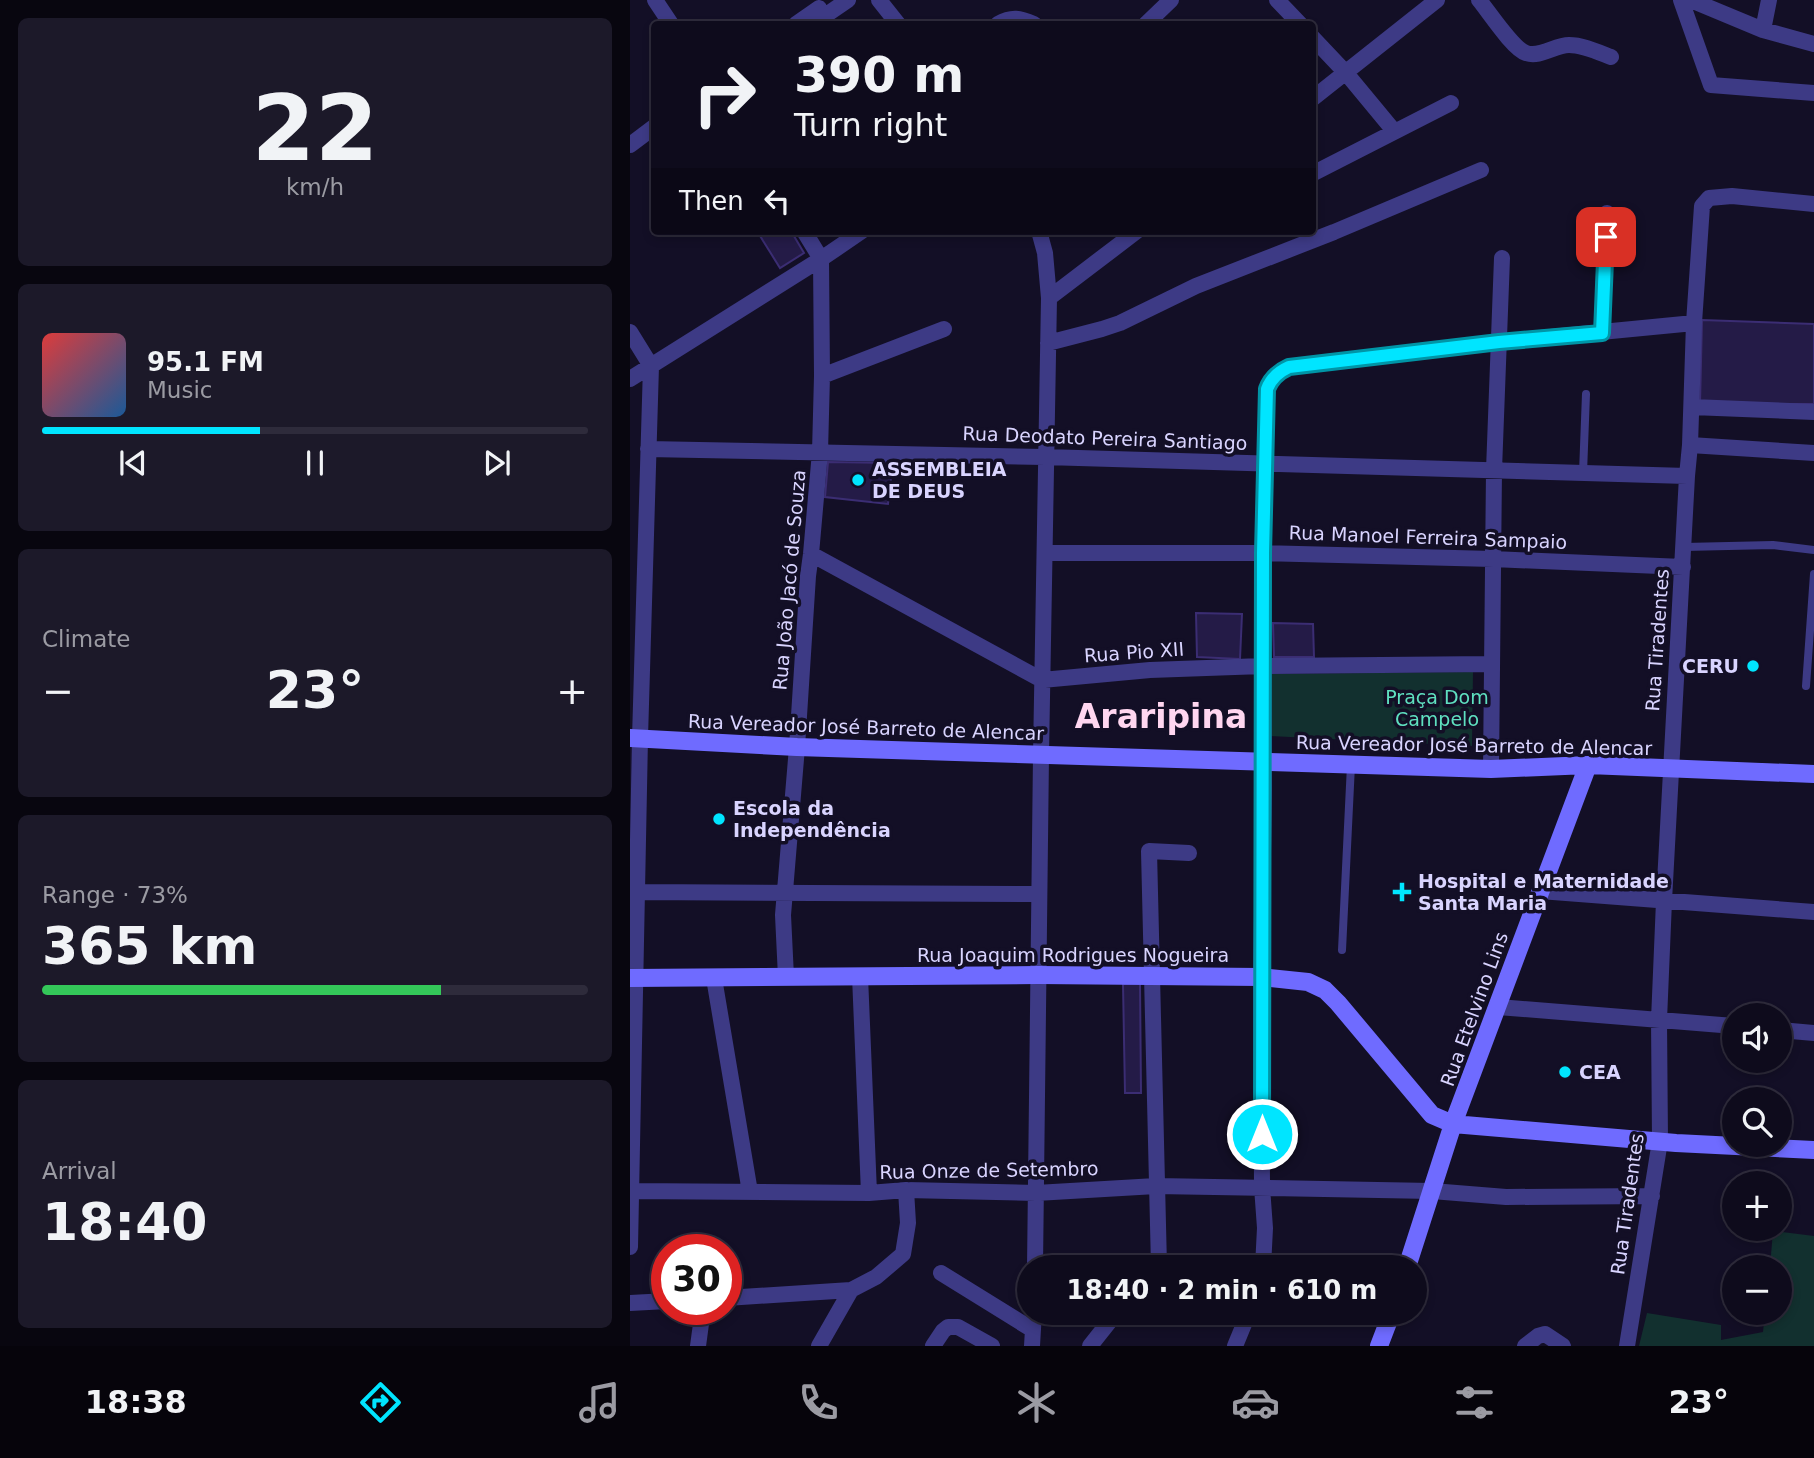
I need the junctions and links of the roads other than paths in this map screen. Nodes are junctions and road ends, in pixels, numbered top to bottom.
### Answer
1 (655, 0) edge
2 (830, 0) edge
3 (848, 0) edge
4 (878, 0) edge
5 (1171, 0) edge
6 (1277, 0) edge
7 (1437, 0) edge
8 (1479, 0) edge
9 (1681, 0) edge
10 (1691, 0) edge
11 (1769, 0) edge
12 (669, 21) edge
13 (800, 21) edge
14 (817, 21) edge
15 (896, 21) edge
16 (1003, 21) edge
17 (1023, 21) edge
18 (1149, 21) edge
19 (1297, 21) edge
20 (1763, 30) junction
21 (1316, 41) edge
22 (1814, 44) edge
23 (1611, 57) dead end
24 (1346, 73) junction
25 (1814, 93) edge
26 (1316, 96) edge
27 (1451, 103) dead end
28 (651, 129) edge
29 (1394, 131) junction
30 (651, 140) edge
31 (630, 145) edge
32 (630, 156) edge
33 (1481, 170) dead end
34 (1316, 172) edge
35 (1814, 204) edge
36 (1607, 214) dead end
37 (806, 235) edge
38 (856, 235) edge
39 (1040, 235) edge
40 (1133, 235) edge
41 (1502, 258) dead end
42 (821, 259) junction
43 (1049, 298) junction
44 (1694, 323) junction
45 (944, 329) dead end
46 (630, 332) edge
47 (1602, 333) junction
48 (1499, 342) junction
49 (1048, 343) junction
50 (651, 366) junction
51 (822, 376) junction
52 (630, 379) edge
53 (1586, 394) dead end
54 (1692, 407) junction
55 (1814, 412) edge
56 (1690, 445) junction
57 (648, 449) junction
58 (820, 452) junction
59 (1814, 453) edge
60 (1045, 457) junction
61 (1265, 464) junction
62 (1494, 470) junction
63 (1584, 473) junction
64 (1687, 476) junction
65 (1684, 547) junction
66 (1814, 550) edge
67 (1045, 553) junction
68 (1263, 553) junction
69 (811, 554) junction
70 (1493, 559) junction
71 (1683, 567) junction
72 (1814, 574) edge
73 (1492, 664) junction
74 (1263, 666) junction
75 (1042, 680) junction
76 (1806, 686) dead end
77 (635, 738) edge
78 (797, 747) junction
79 (1041, 755) junction
80 (1263, 762) junction
81 (1351, 765) junction
82 (1588, 765) junction
83 (1491, 769) junction
84 (1670, 769) junction
85 (1814, 774) edge
86 (1189, 853) dead end
87 (1540, 891) junction
88 (636, 892) junction
89 (785, 893) junction
90 (1039, 894) junction
91 (1664, 901) junction
92 (1814, 912) edge
93 (1342, 950) dead end
94 (1038, 975) junction
95 (860, 976) junction
96 (1152, 976) junction
97 (786, 977) junction
98 (1261, 977) junction
99 (633, 978) edge
100 (714, 978) junction
101 (1498, 1007) junction
102 (1659, 1020) junction
103 (1722, 1025) edge
104 (1792, 1031) edge
105 (1814, 1033) edge
106 (631, 1073) edge
107 (1453, 1124) junction
108 (1660, 1141) junction
109 (1814, 1150) edge
110 (1156, 1186) junction
111 (1262, 1187) junction
112 (906, 1190) junction
113 (631, 1191) edge
114 (1432, 1191) junction
115 (750, 1192) junction
116 (869, 1192) junction
117 (1036, 1193) junction
118 (1652, 1196) junction
119 (630, 1247) edge
120 (1035, 1255) edge
121 (1159, 1255) edge
122 (1264, 1255) edge
123 (1411, 1255) edge
124 (940, 1273) dead end
125 (850, 1290) junction
126 (742, 1297) edge
127 (651, 1302) edge
128 (630, 1303) edge
129 (701, 1325) edge
130 (1107, 1325) edge
131 (1245, 1325) edge
132 (1387, 1325) edge
133 (1032, 1338) edge
134 (698, 1346) edge
135 (819, 1346) edge
136 (933, 1346) edge
137 (992, 1346) edge
138 (1090, 1346) edge
139 (1235, 1346) edge
140 (1379, 1346) edge
141 (1525, 1346) edge
142 (1563, 1346) edge
143 (1627, 1346) edge

1 - 12 street
2 - 13 street
3 - 14 street
4 - 15 street
5 - 18 street
6 - 19 street
7 - 24 street
8 - 23 street
9 - 25 street
10 - 20 street
11 - 20 street
16 - 17 street
20 - 22 street
21 - 24 street
24 - 26 street
24 - 29 street
27 - 29 street
28 - 31 street
29 - 34 street
30 - 32 street
33 - 49 street
35 - 44 street, Rua Tiradentes
36 - 47 street
37 - 42 street
38 - 42 street
39 - 43 street
40 - 43 street
41 - 48 street
42 - 50 street
42 - 51 street, Rua João Jacó de Souza
43 - 49 street
44 - 47 street
44 - 54 street, Rua Tiradentes
45 - 51 street
46 - 50 street
47 - 48 street
48 - 61 street
48 - 62 street
49 - 60 street
50 - 52 street
50 - 57 street
51 - 58 street, Rua João Jacó de Souza
53 - 63 lane
54 - 55 street
54 - 56 street, Rua Tiradentes
56 - 59 street
56 - 64 street, Rua Tiradentes
57 - 58 street, Rua Deodato Pereira Santiago
57 - 77 street
58 - 60 street, Rua Deodato Pereira Santiago
58 - 69 street, Rua João Jacó de Souza
60 - 61 street, Rua Deodato Pereira Santiago
60 - 67 street
61 - 62 street, Rua Deodato Pereira Santiago
61 - 68 street
62 - 63 street, Rua Deodato Pereira Santiago
62 - 70 street
63 - 64 street, Rua Deodato Pereira Santiago
64 - 65 street, Rua Tiradentes
65 - 66 lane
65 - 71 street, Rua Tiradentes
67 - 68 street, Rua Manoel Ferreira Sampaio
67 - 75 street
68 - 70 street, Rua Manoel Ferreira Sampaio
68 - 74 street
69 - 75 street
69 - 78 street, Rua João Jacó de Souza
70 - 71 street, Rua Manoel Ferreira Sampaio
70 - 73 street
71 - 84 street, Rua Tiradentes
72 - 76 lane
73 - 74 street, Rua Pio XII
73 - 83 street
74 - 75 street, Rua Pio XII
74 - 80 street
75 - 79 street
77 - 78 main road, Rua Vereador José Barreto de Alencar
77 - 88 street
78 - 79 main road, Rua Vereador José Barreto de Alencar
78 - 89 street, Rua João Jacó de Souza
79 - 80 main road, Rua Vereador José Barreto de Alencar
79 - 90 street
80 - 81 main road, Rua Vereador José Barreto de Alencar
80 - 98 street
81 - 83 main road, Rua Vereador José Barreto de Alencar
81 - 93 lane
82 - 83 main road, Rua Vereador José Barreto de Alencar
82 - 84 main road, Rua Vereador José Barreto de Alencar
82 - 87 main road, Rua Etelvino Lins
84 - 85 main road, Rua Vereador José Barreto de Alencar
84 - 91 street, Rua Tiradentes
86 - 96 street
87 - 91 street
87 - 101 main road, Rua Etelvino Lins
88 - 89 street
88 - 99 street
89 - 90 street
89 - 97 street, Rua João Jacó de Souza
90 - 94 street
91 - 92 street
91 - 102 street, Rua Tiradentes
94 - 95 main road, Rua Joaquim Rodrigues Nogueira
94 - 96 main road, Rua Joaquim Rodrigues Nogueira
94 - 117 street
95 - 97 main road, Rua Joaquim Rodrigues Nogueira
95 - 116 street
96 - 98 main road, Rua Joaquim Rodrigues Nogueira
96 - 110 street
97 - 100 main road, Rua Joaquim Rodrigues Nogueira
98 - 107 main road, Rua Joaquim Rodrigues Nogueira
98 - 111 street
99 - 100 main road, Rua Joaquim Rodrigues Nogueira
99 - 106 street
100 - 115 street
101 - 102 street
101 - 107 main road, Rua Etelvino Lins
102 - 103 street
102 - 108 street, Rua Tiradentes
104 - 105 street
106 - 113 street
107 - 108 main road
107 - 114 main road, Rua Etelvino Lins
108 - 109 main road
108 - 118 street, Rua Tiradentes
110 - 111 street, Rua Onze de Setembro
110 - 117 street, Rua Onze de Setembro
110 - 121 street
111 - 114 street, Rua Onze de Setembro
111 - 122 street
112 - 116 street, Rua Onze de Setembro
112 - 117 street, Rua Onze de Setembro
112 - 125 street
113 - 115 street, Rua Onze de Setembro
113 - 119 street
114 - 118 street, Rua Onze de Setembro
114 - 123 main road, Rua Etelvino Lins
115 - 116 street, Rua Onze de Setembro
117 - 120 street
118 - 143 street, Rua Tiradentes
124 - 133 street
125 - 126 street
125 - 135 street
127 - 128 street
129 - 134 street
130 - 138 street
131 - 139 street
132 - 140 main road
136 - 137 street
141 - 142 street

